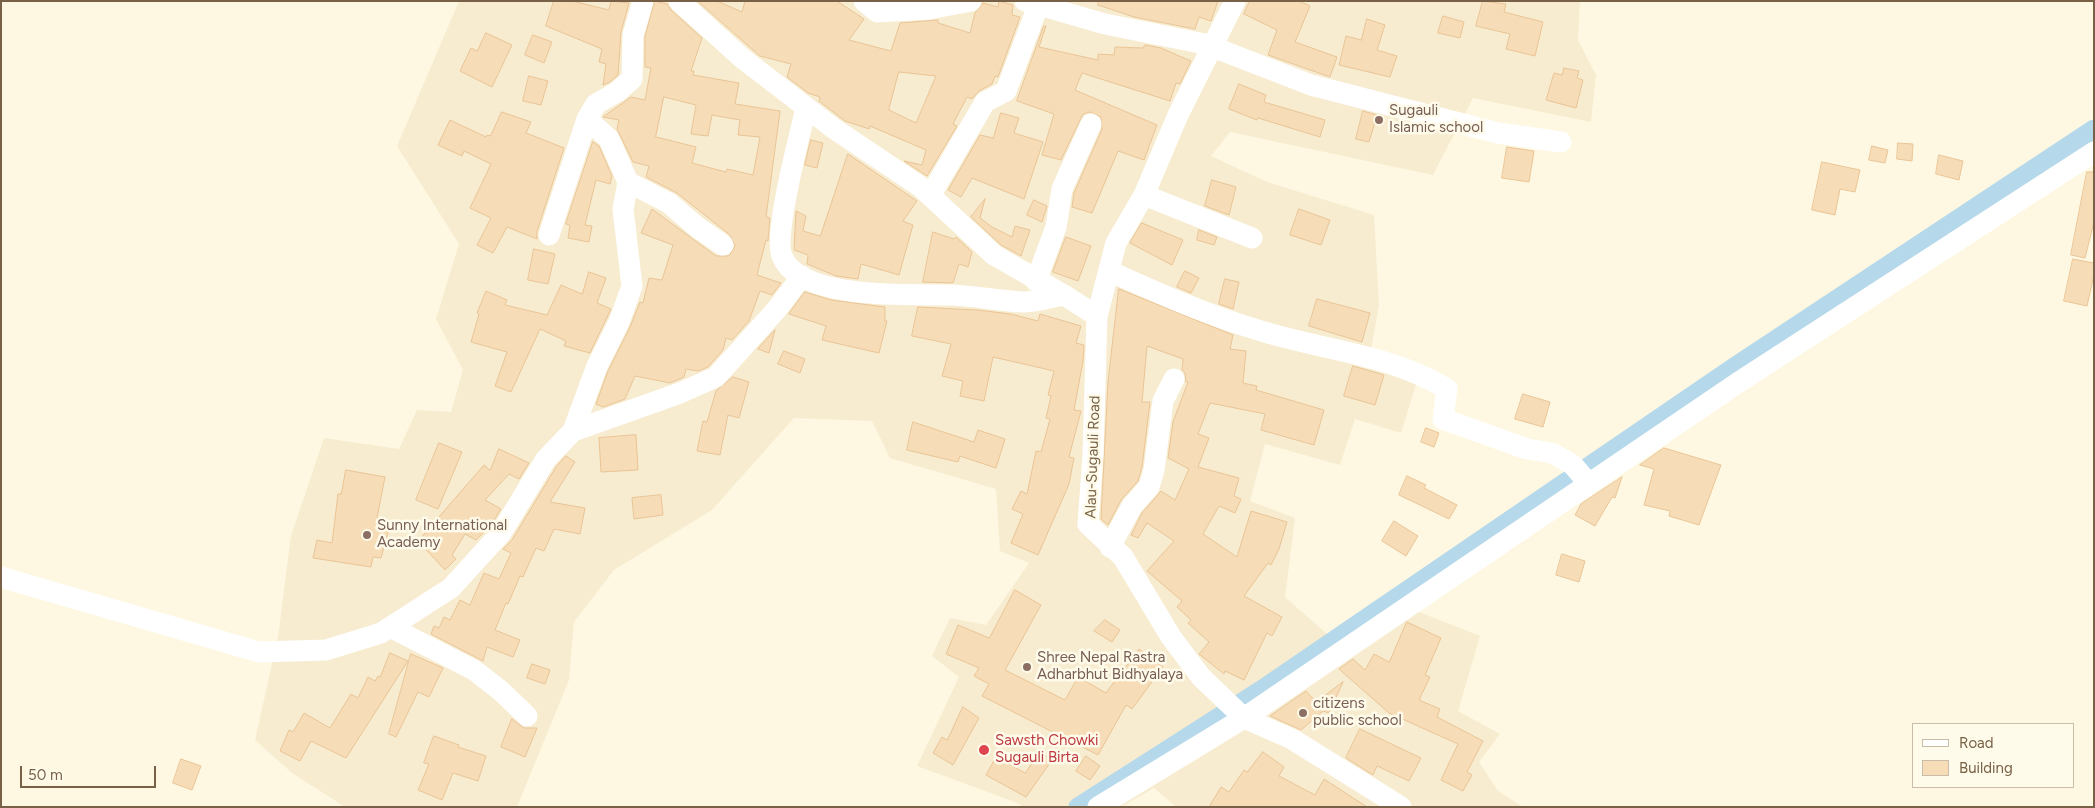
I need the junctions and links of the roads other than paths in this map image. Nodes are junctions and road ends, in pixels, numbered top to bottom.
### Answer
1 (643, 1) edge
2 (679, 1) edge
3 (864, 1) edge
4 (971, 1) edge
5 (1235, 1) edge
6 (1032, 4) edge
7 (1212, 46) junction
8 (806, 108) junction
9 (587, 119) junction
10 (1091, 124) dead end
11 (1561, 142) dead end
12 (2094, 152) edge
13 (628, 182) junction
14 (930, 196) junction
15 (1144, 196) junction
16 (548, 235) dead end
17 (1252, 238) dead end
18 (723, 245) dead end
19 (1109, 271) junction
20 (802, 276) junction
21 (1036, 281) junction
22 (1064, 295) junction
23 (1097, 316) junction
24 (1174, 379) dead end
25 (573, 431) junction
26 (1589, 484) junction
27 (1110, 547) junction
28 (1, 577) edge
29 (390, 627) junction
30 (1237, 712) junction
31 (527, 716) dead end
32 (1098, 807) edge
33 (1401, 807) edge

1 - 9 street
2 - 8 street
3 - 4 street
5 - 7 street, Alau-Sugauli Road
6 - 7 street
6 - 14 street
7 - 11 street
7 - 15 street, Alau-Sugauli Road
8 - 14 street
8 - 20 street
9 - 13 street
9 - 16 street
10 - 21 street
12 - 26 street
13 - 18 street
13 - 25 street
14 - 21 street
15 - 17 street
15 - 19 street, Alau-Sugauli Road
19 - 23 street, Alau-Sugauli Road
19 - 26 street
20 - 22 street
20 - 25 street
21 - 22 street
22 - 23 street
23 - 27 street, Alau-Sugauli Road
24 - 27 street
25 - 29 street
26 - 30 street
27 - 30 street, Alau-Sugauli Road
28 - 29 street
29 - 31 street
30 - 32 street
30 - 33 street

